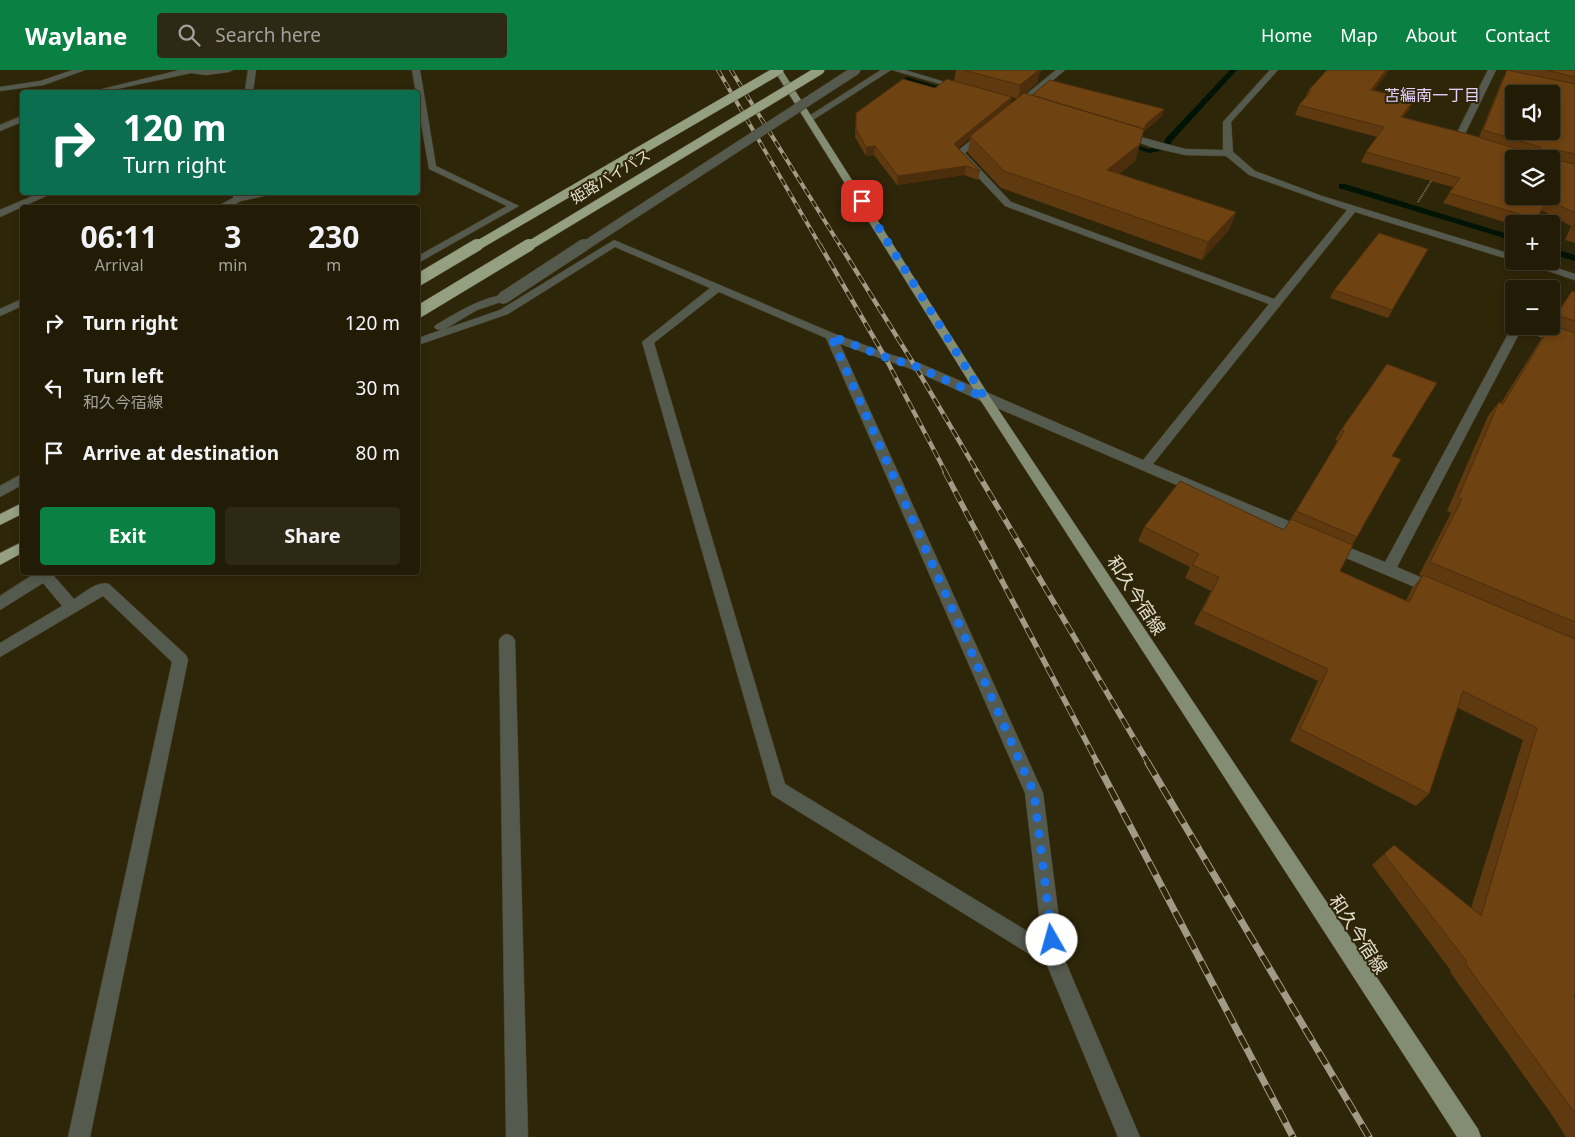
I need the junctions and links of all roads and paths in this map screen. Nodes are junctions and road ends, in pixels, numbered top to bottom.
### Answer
1 (81, 70) edge
2 (190, 70) edge
3 (229, 70) edge
4 (252, 70) edge
5 (416, 70) edge
6 (778, 70) edge
7 (820, 70) edge
8 (856, 70) edge
9 (887, 70) edge
10 (896, 70) edge
11 (1061, 70) edge
12 (1274, 70) edge
13 (1479, 70) edge
14 (1495, 72) edge
15 (0, 89) edge
16 (103, 90) edge
17 (249, 90) edge
18 (419, 90) edge
19 (973, 91) edge
20 (420, 94) edge
21 (1006, 116) edge
22 (810, 118) junction
23 (20, 120) edge
24 (0, 128) edge
25 (991, 128) edge
26 (1111, 132) edge
27 (1458, 139) junction
28 (1475, 144) edge
29 (1228, 153) junction
30 (45, 195) edge
31 (238, 196) edge
32 (21, 205) edge
33 (224, 205) edge
34 (20, 206) edge
35 (1353, 208) junction
36 (0, 214) edge
37 (1404, 224) junction
38 (1505, 255) edge
39 (420, 259) edge
40 (1553, 270) edge
41 (1575, 277) edge
42 (420, 279) edge
43 (718, 287) junction
44 (20, 303) edge
45 (1276, 304) junction
46 (420, 311) edge
47 (0, 313) edge
48 (1514, 335) edge
49 (1546, 335) edge
50 (831, 336) junction
51 (420, 340) edge
52 (420, 340) edge
53 (1575, 345) edge
54 (985, 398) junction
55 (1145, 466) junction
56 (20, 481) edge
57 (0, 492) edge
58 (20, 509) edge
59 (0, 520) edge
60 (20, 548) edge
61 (0, 560) edge
62 (1388, 570) junction
63 (45, 575) edge
64 (48, 575) edge
65 (1451, 596) edge
66 (0, 604) edge
67 (72, 607) junction
68 (507, 640) dead end
69 (0, 651) edge
70 (1054, 958) junction
71 (80, 1137) edge
72 (517, 1137) edge
73 (1129, 1137) edge
74 (1470, 1137) edge

1 - 15 street
2 - 3 street
2 - 16 street
4 - 17 street
5 - 18 street
6 - 22 main road, 和久今宿線
6 - 42 highway, 姫路バイパス, bridge
7 - 46 highway, 姫路バイパス, bridge
8 - 51 street, bridge
9 - 22 street
10 - 19 street
11 - 21 street
12 - 29 street
13 - 14 street
14 - 27 street
20 - 39 street
22 - 54 main road, 和久今宿線
23 - 24 street
25 - 45 street
26 - 29 street
27 - 28 street
27 - 37 path
29 - 35 street
30 - 32 street
31 - 33 street
34 - 36 street
35 - 37 street
35 - 45 street
37 - 38 street
40 - 41 street
43 - 50 street
43 - 52 street
43 - 70 street
44 - 47 street
45 - 55 street
48 - 62 street
49 - 53 street
50 - 54 street
50 - 70 street
54 - 55 street
54 - 74 main road, 和久今宿線
55 - 62 street
56 - 57 street
58 - 59 highway
60 - 61 highway
62 - 65 street
63 - 66 street
64 - 67 street
67 - 69 street
67 - 71 street
68 - 72 street
70 - 73 street

